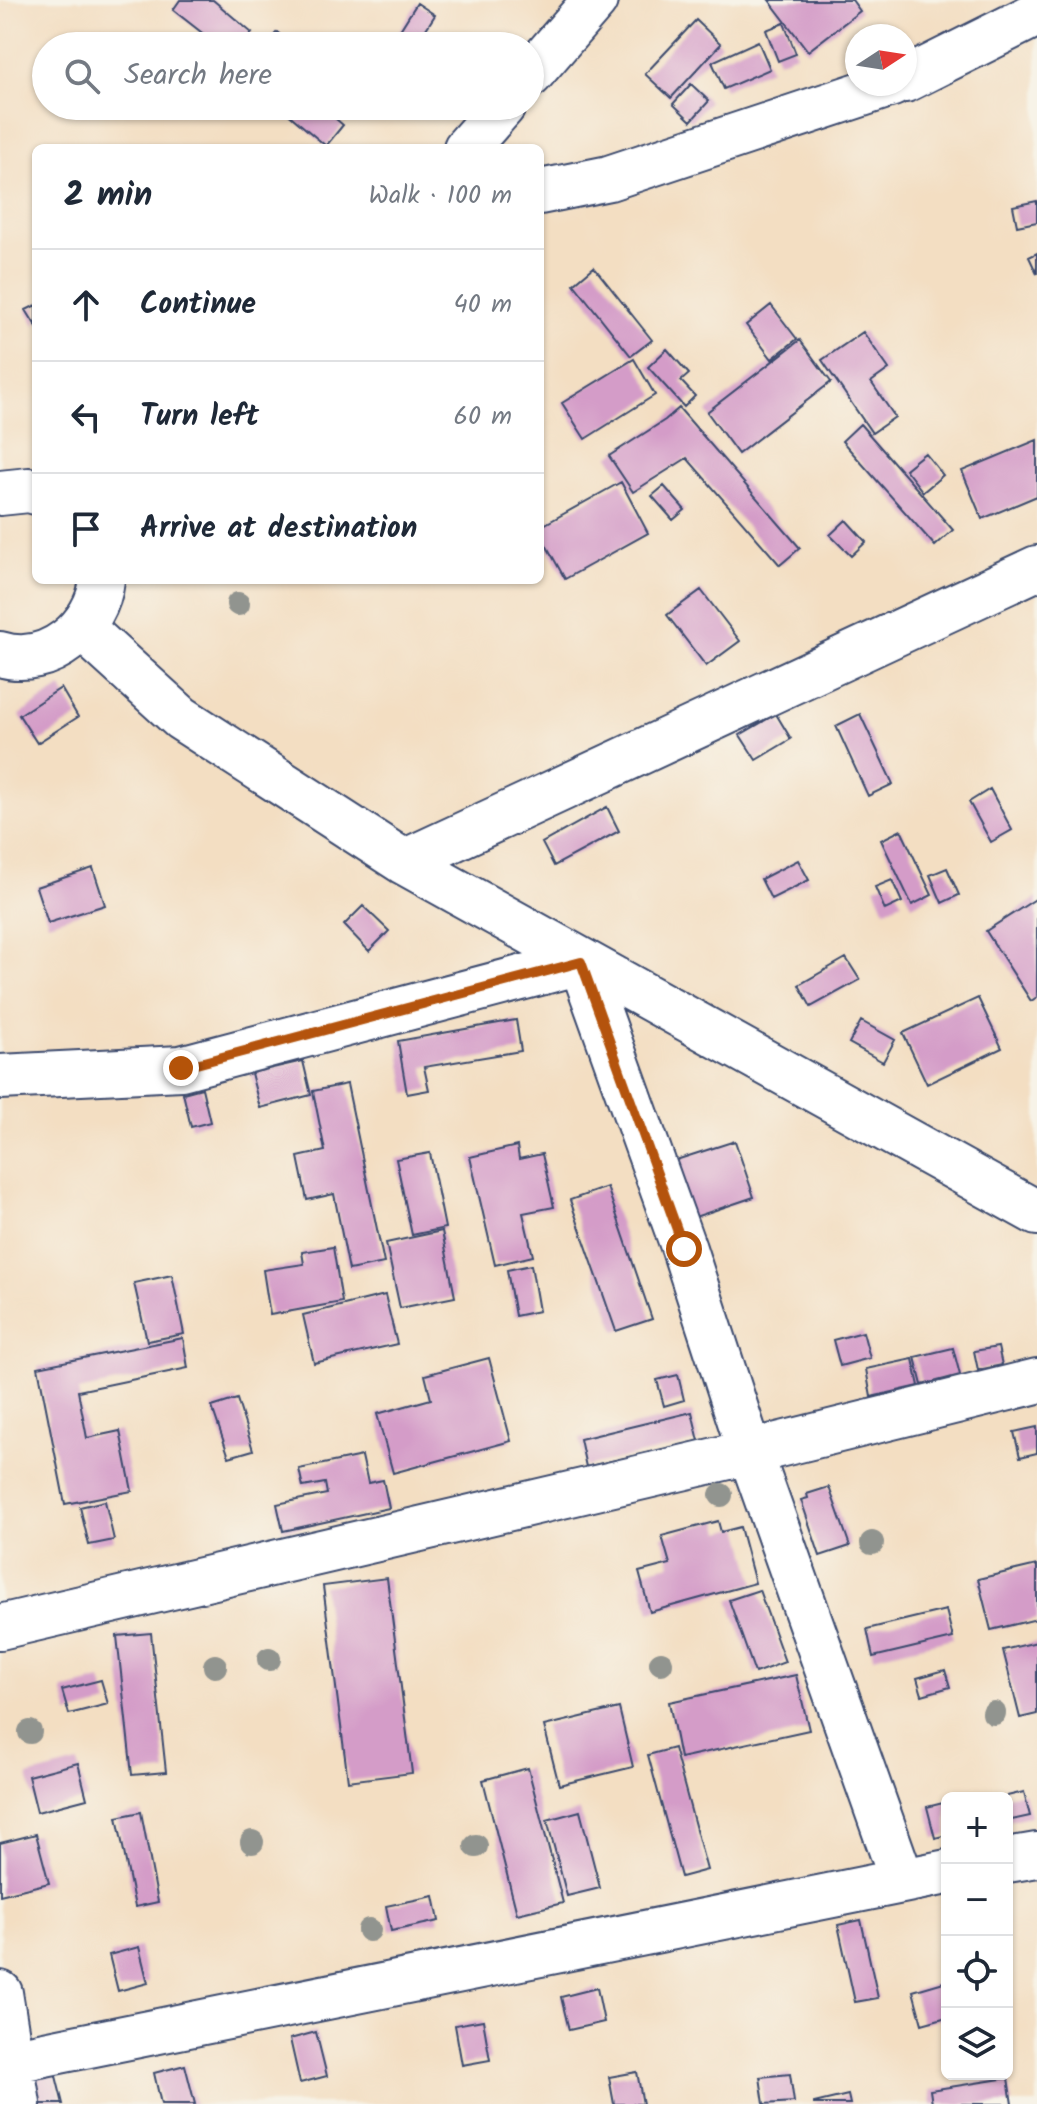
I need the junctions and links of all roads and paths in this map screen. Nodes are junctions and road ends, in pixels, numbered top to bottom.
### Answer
1 (595, 0) edge
2 (1037, 14) edge
3 (544, 59) edge
4 (917, 74) edge
5 (856, 96) edge
6 (491, 120) edge
7 (470, 144) edge
8 (544, 191) edge
9 (32, 491) edge
10 (0, 493) edge
11 (1037, 568) edge
12 (101, 584) edge
13 (82, 628) junction
14 (0, 654) edge
15 (404, 862) junction
16 (581, 962) junction
17 (0, 1077) edge
18 (1037, 1213) edge
19 (1037, 1381) edge
20 (750, 1452) junction
21 (0, 1627) edge
22 (1037, 1855) edge
23 (1013, 1859) edge
24 (941, 1873) edge
25 (902, 1880) junction
26 (0, 1993) edge
27 (5, 2062) edge
28 (18, 2104) edge

1 - 3 street
2 - 4 street
5 - 8 street
6 - 7 street
9 - 10 street
11 - 15 street
12 - 13 street
13 - 14 street
13 - 15 street
15 - 16 street
16 - 17 street
16 - 18 street
16 - 20 street
19 - 20 street
20 - 21 street
20 - 25 street
22 - 23 street
24 - 25 street
25 - 27 street
26 - 27 street
27 - 28 street

